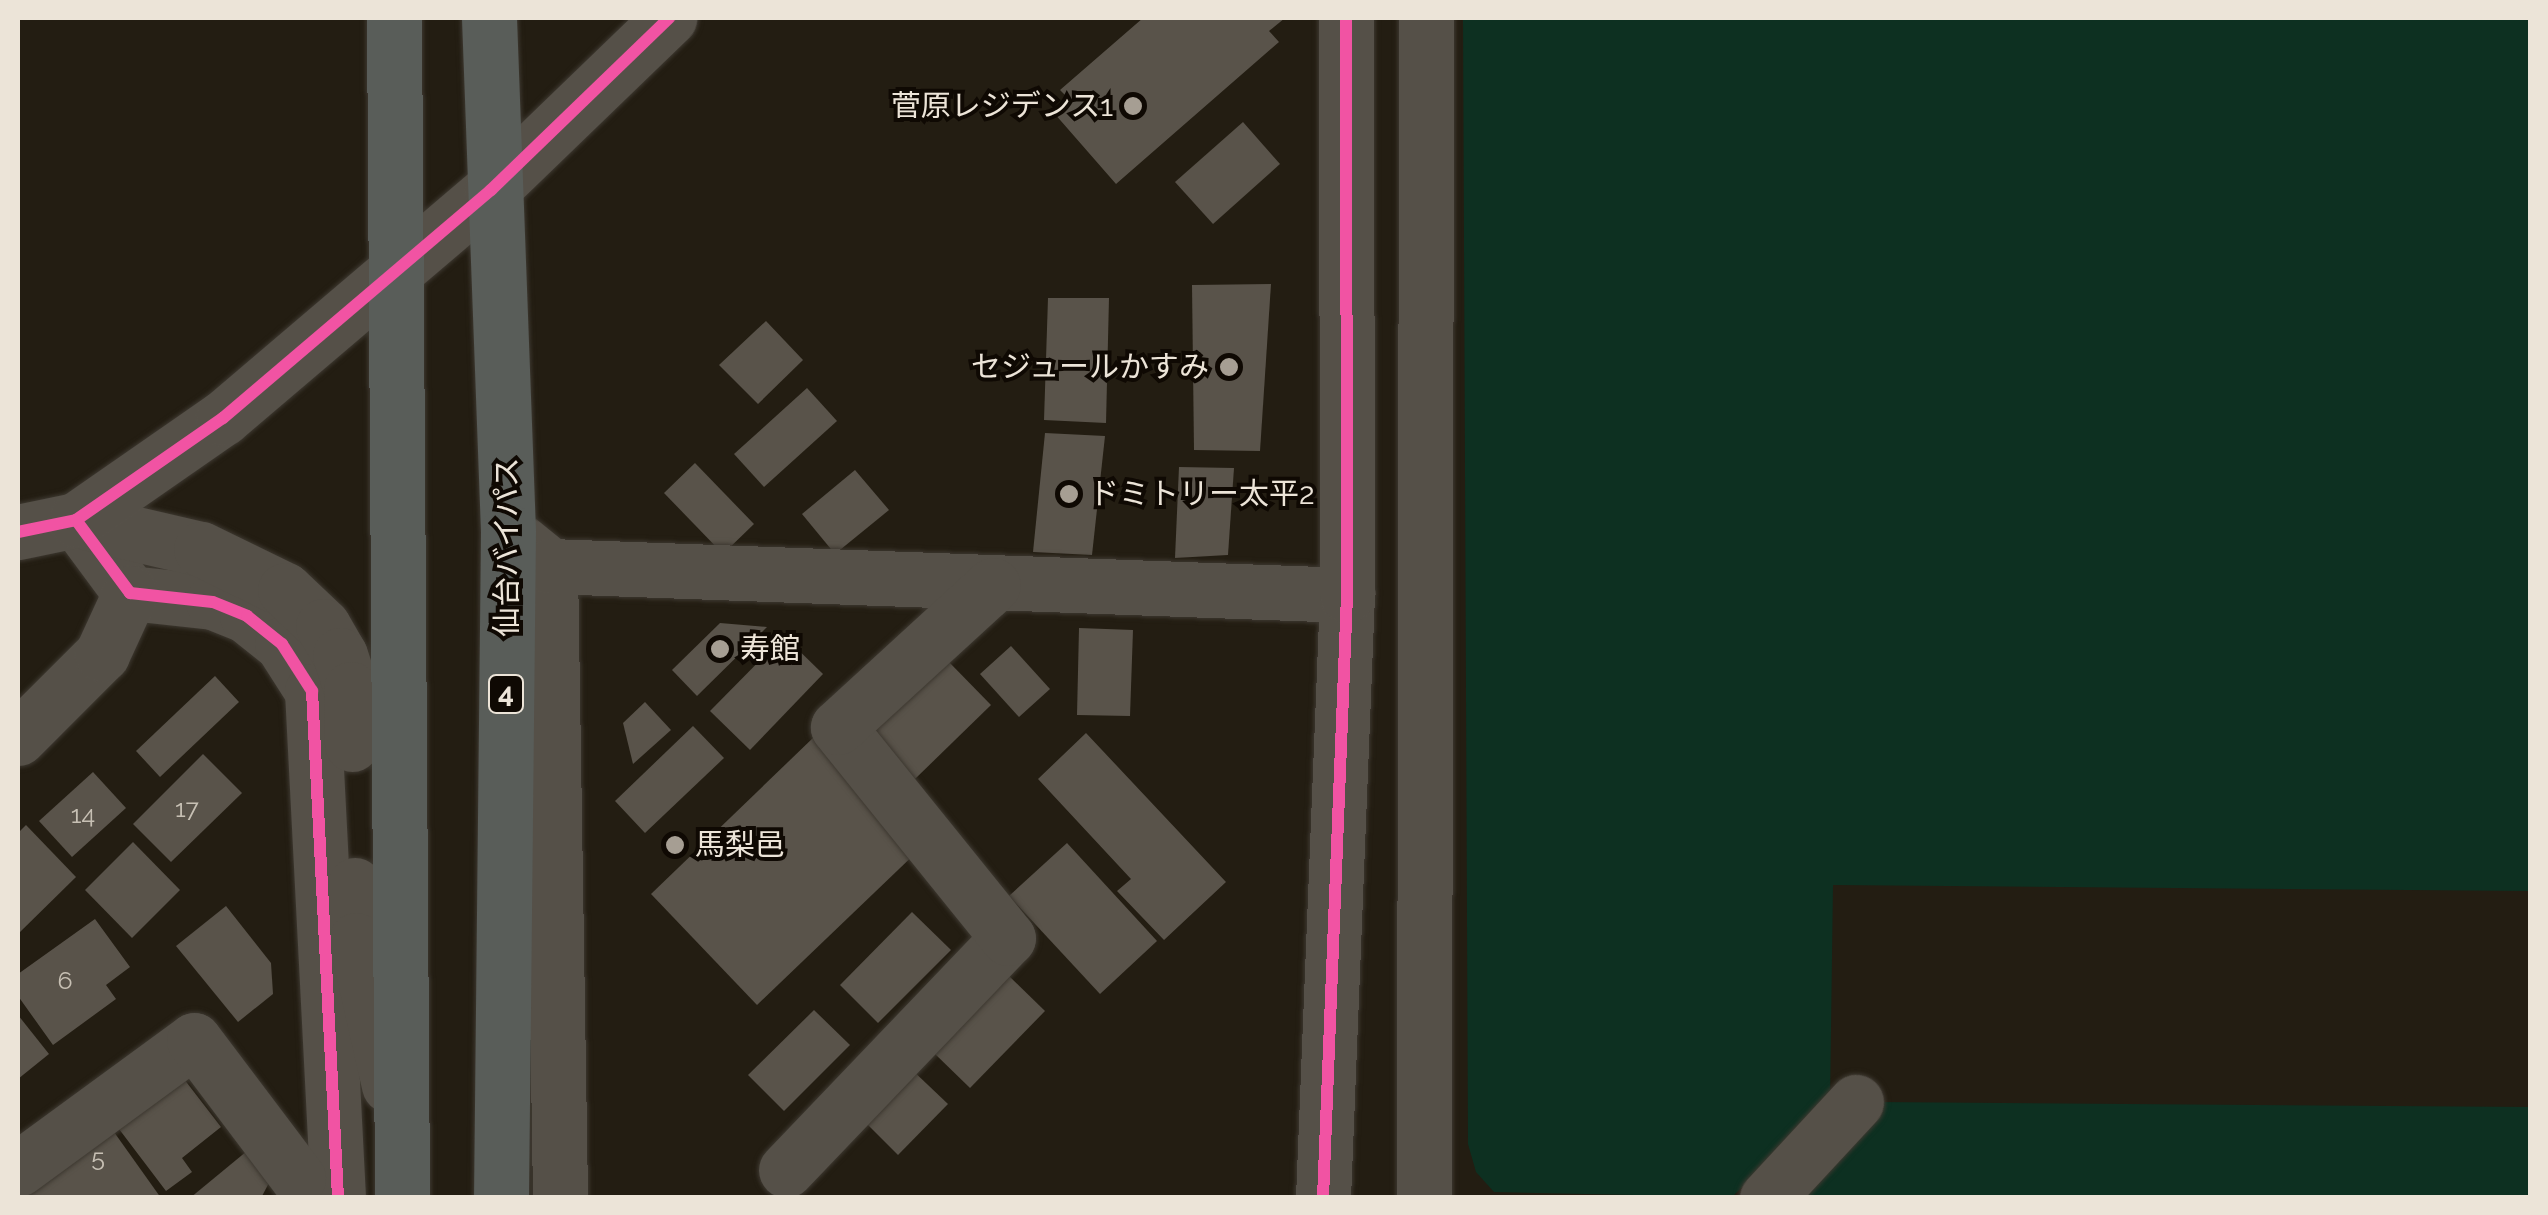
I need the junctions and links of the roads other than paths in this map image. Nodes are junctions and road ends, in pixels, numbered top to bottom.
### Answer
1 (489, 18) edge
2 (668, 18) edge
3 (1346, 18) edge
4 (1426, 18) edge
5 (393, 19) edge
6 (491, 190) junction
7 (398, 273) junction
8 (76, 520) junction
9 (508, 531) junction
10 (18, 532) edge
11 (550, 566) junction
12 (993, 585) junction
13 (130, 593) junction
14 (1346, 594) junction
15 (18, 738) edge
16 (1856, 1102) dead end
17 (402, 1142) junction
18 (18, 1169) edge
19 (786, 1170) dead end
20 (318, 1188) edge
21 (402, 1198) edge
22 (501, 1198) edge
23 (560, 1198) edge
24 (1323, 1198) edge
25 (1424, 1198) edge
26 (1767, 1198) edge

1 - 6 highway, 仙台バイパス / 4
2 - 6 street
3 - 14 street
4 - 25 street
5 - 7 highway
6 - 7 street
6 - 9 highway, 仙台バイパス / 4
7 - 8 street
7 - 17 highway
8 - 10 street
8 - 13 street
8 - 17 street
9 - 11 street
9 - 22 highway, 仙台バイパス / 4
11 - 12 street
11 - 23 street
12 - 14 street
12 - 19 street
13 - 15 street
13 - 20 street
14 - 24 street
16 - 26 street
17 - 21 highway
18 - 20 street

